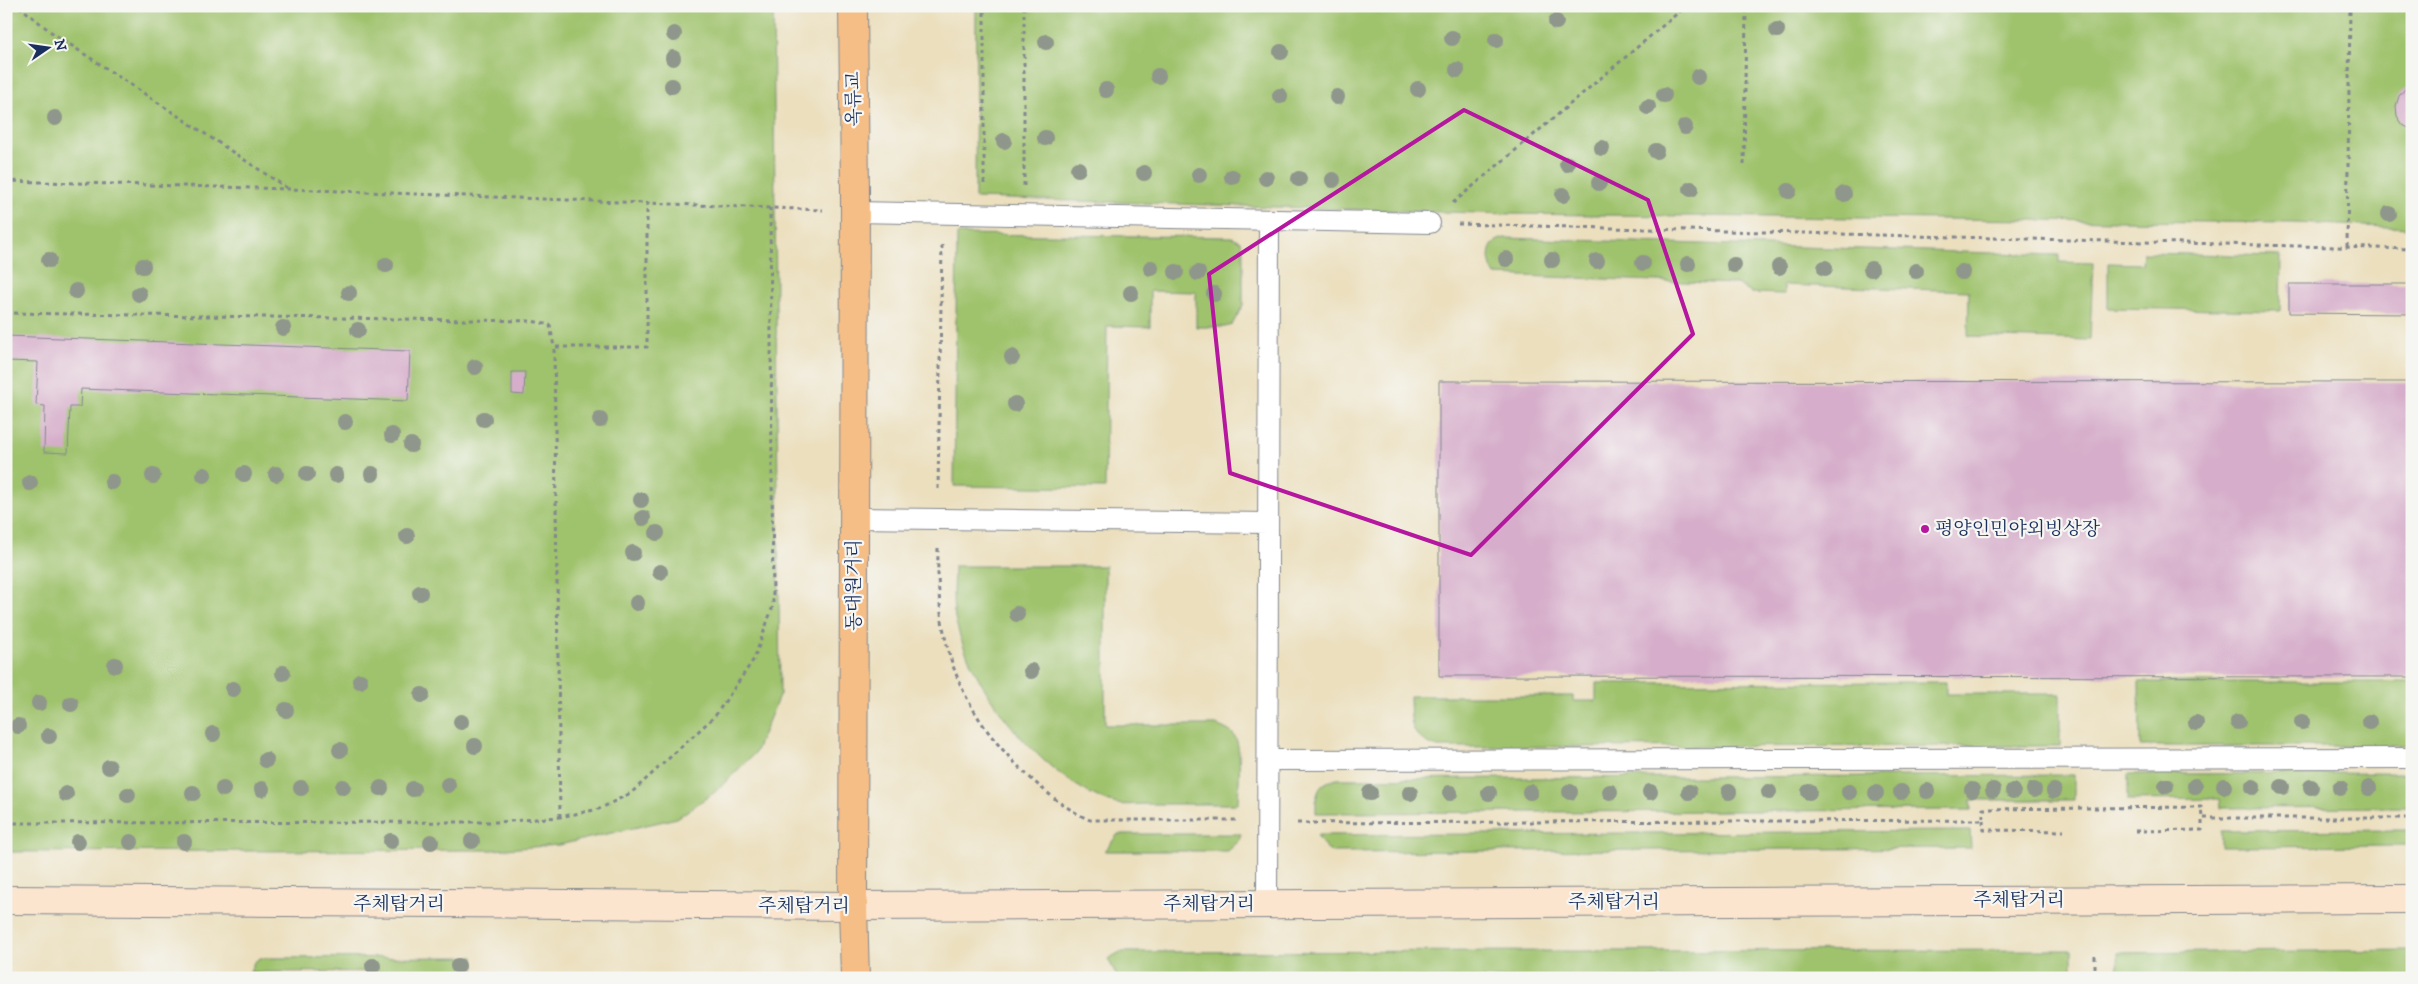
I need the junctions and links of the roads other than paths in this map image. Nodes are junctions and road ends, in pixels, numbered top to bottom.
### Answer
1 (853, 6) edge
2 (855, 202) junction
3 (1268, 221) junction
4 (1430, 223) road end
5 (854, 518) junction
6 (1268, 523) junction
7 (2412, 758) edge
8 (1268, 760) junction
9 (2412, 899) edge
10 (6, 900) edge
11 (1267, 904) junction
12 (853, 906) junction
13 (855, 978) edge

1 - 2 main road, 옥류교
2 - 3 lane
2 - 5 main road, 동대원거리
3 - 4 lane
3 - 6 lane
5 - 6 lane
5 - 12 main road, 동대원거리
6 - 8 lane
7 - 8 lane
8 - 11 lane
9 - 11 main road, 주체탑거리
10 - 12 main road, 주체탑거리
11 - 12 main road, 주체탑거리
12 - 13 main road, 동대원거리

